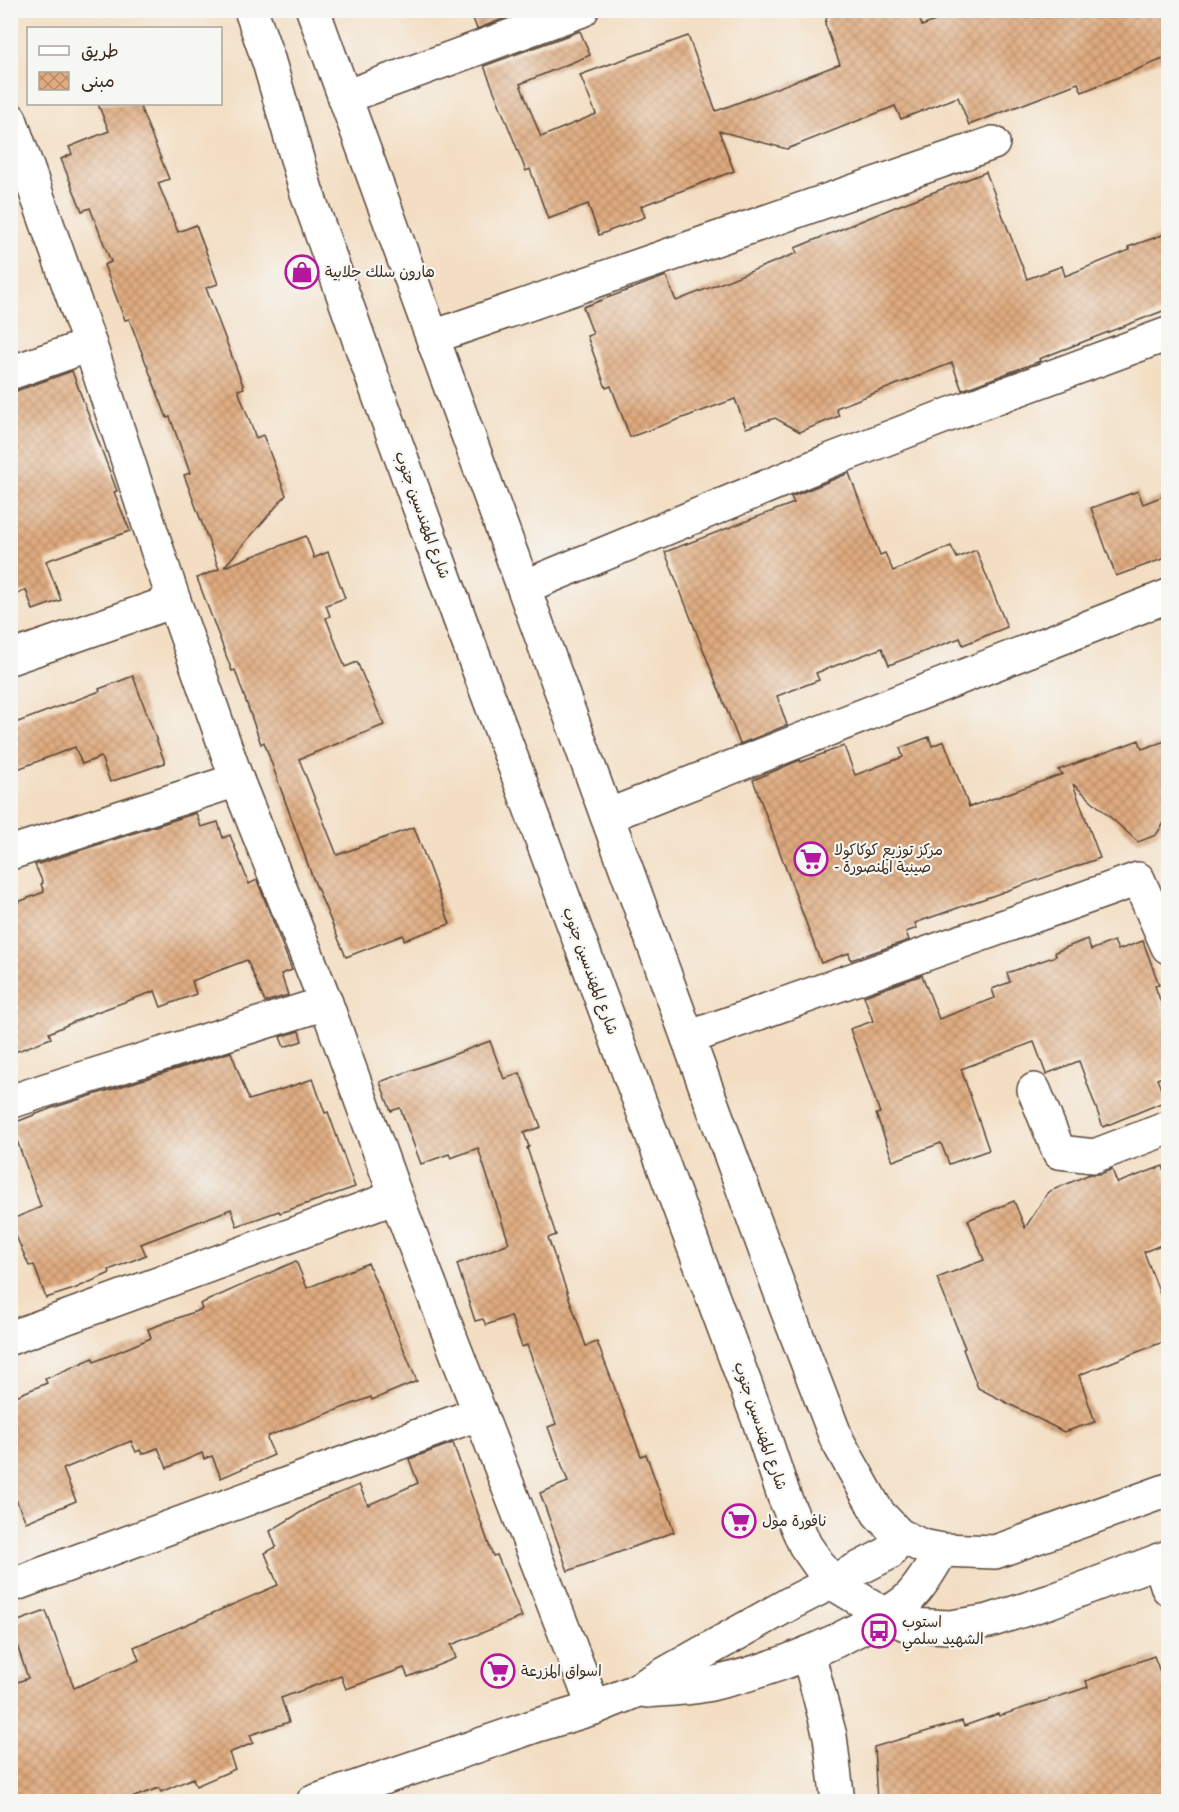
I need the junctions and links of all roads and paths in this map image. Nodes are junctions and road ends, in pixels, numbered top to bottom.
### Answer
1 (251, 10) edge
2 (313, 10) edge
3 (582, 10) edge
4 (345, 97) junction
5 (10, 119) edge
6 (993, 143) dead end
7 (1168, 334) edge
8 (433, 337) junction
9 (90, 345) junction
10 (10, 373) edge
11 (524, 587) junction
12 (1168, 596) edge
13 (174, 601) junction
14 (10, 658) edge
15 (237, 780) junction
16 (607, 816) junction
17 (10, 853) edge
18 (1168, 947) edge
19 (326, 1003) junction
20 (688, 1038) junction
21 (1034, 1090) dead end
22 (10, 1102) edge
23 (1168, 1128) edge
24 (396, 1197) junction
25 (10, 1338) edge
26 (480, 1413) junction
27 (1168, 1490) edge
28 (899, 1535) junction
29 (942, 1550) junction
30 (1166, 1568) edge
31 (831, 1582) junction
32 (10, 1586) edge
33 (886, 1615) junction
34 (808, 1653) junction
35 (633, 1692) junction
36 (594, 1708) junction
37 (313, 1802) edge
38 (838, 1802) edge

1 - 31 main road, شارع المهندسين جنوب
2 - 4 main road
3 - 4 main road
4 - 8 main road
5 - 9 main road
6 - 8 main road
7 - 11 main road
8 - 11 main road
9 - 10 main road
9 - 13 main road
11 - 16 main road
12 - 16 main road
13 - 14 main road
13 - 15 main road
15 - 17 main road
15 - 19 main road
16 - 20 main road
18 - 20 main road
19 - 22 main road
19 - 24 main road
20 - 28 main road
21 - 23 main road
24 - 25 main road
24 - 26 main road
26 - 32 main road
26 - 36 main road
27 - 29 main road
28 - 29 main road
28 - 31 main road
29 - 33 main road
30 - 33 main road, شارع المهندسين جنوب
31 - 33 main road, شارع المهندسين جنوب
31 - 35 main road
33 - 34 main road
34 - 35 main road
34 - 38 main road
35 - 36 main road
36 - 37 main road

